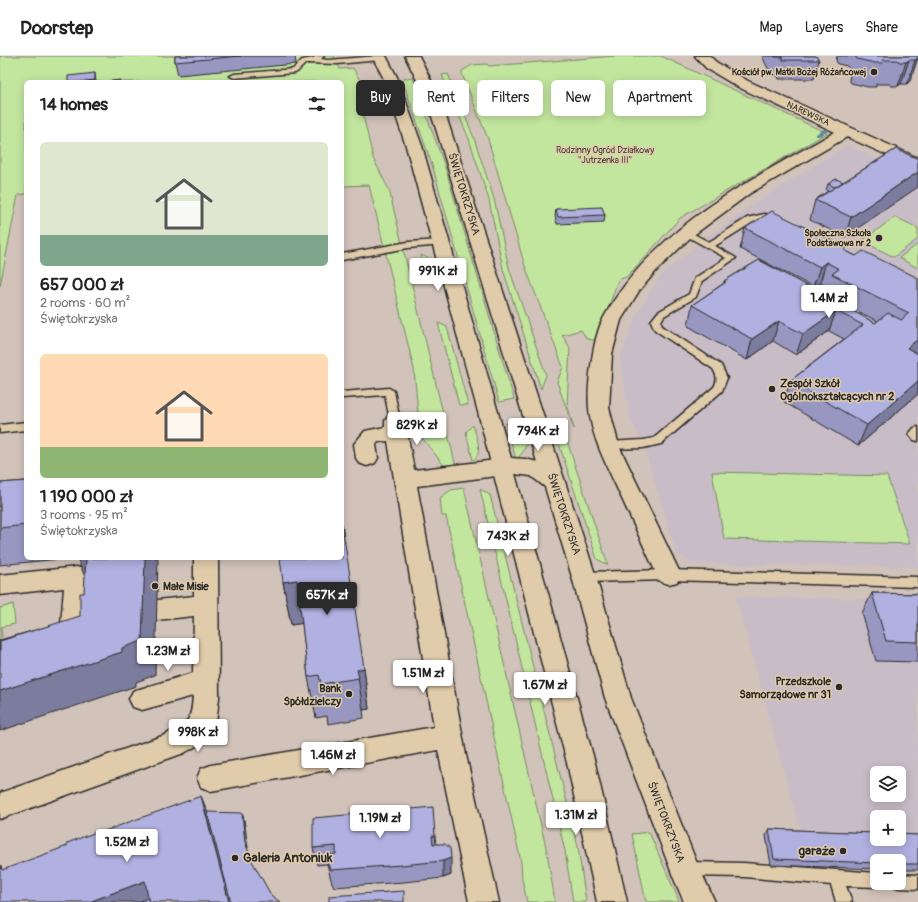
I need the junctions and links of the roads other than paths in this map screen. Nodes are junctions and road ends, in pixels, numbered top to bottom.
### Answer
1 (298, 56) edge
2 (412, 56) edge
3 (702, 56) edge
4 (384, 57) edge
5 (318, 58) edge
6 (304, 62) junction
7 (234, 76) dead end
8 (846, 132) junction
9 (918, 164) edge
10 (785, 224) edge
11 (684, 233) junction
12 (441, 243) junction
13 (709, 246) junction
14 (344, 257) edge
15 (344, 395) edge
16 (24, 426) edge
17 (396, 426) junction
18 (0, 429) edge
19 (918, 431) edge
20 (918, 437) edge
21 (608, 446) junction
22 (367, 458) dead end
23 (504, 468) junction
24 (406, 479) junction
25 (555, 484) junction
26 (206, 560) edge
27 (669, 575) junction
28 (584, 577) junction
29 (918, 582) edge
30 (0, 584) edge
31 (206, 605) junction
32 (157, 610) dead end
33 (0, 652) edge
34 (206, 681) junction
35 (142, 699) dead end
36 (449, 736) junction
37 (210, 778) dead end
38 (0, 806) edge
39 (684, 869) junction
40 (836, 878) junction
41 (870, 880) edge
42 (906, 881) edge
43 (918, 882) edge
44 (484, 902) edge
45 (612, 902) edge
46 (700, 902) edge
47 (844, 902) edge

1 - 6 lane
2 - 25 street, ŚWIĘTOKRZYSKA
3 - 8 street, NAREWSKA
4 - 5 lane
4 - 12 street
5 - 6 lane
6 - 7 lane
8 - 9 street, NAREWSKA
8 - 11 street
10 - 13 lane
11 - 13 lane
11 - 21 street
12 - 14 lane
12 - 23 street
13 - 21 lane
15 - 17 lane
16 - 18 lane
17 - 22 street
17 - 24 street
19 - 20 lane
21 - 27 street
23 - 24 street
23 - 25 street
23 - 45 street
24 - 36 street
25 - 28 street, ŚWIĘTOKRZYSKA
26 - 31 street
27 - 28 lane
27 - 29 lane
28 - 39 street, ŚWIĘTOKRZYSKA
30 - 33 street
31 - 32 street
31 - 34 street
34 - 35 street
34 - 38 street
36 - 37 street
36 - 44 street
39 - 40 lane
39 - 46 street, ŚWIĘTOKRZYSKA
40 - 41 lane
40 - 47 lane
42 - 43 lane

